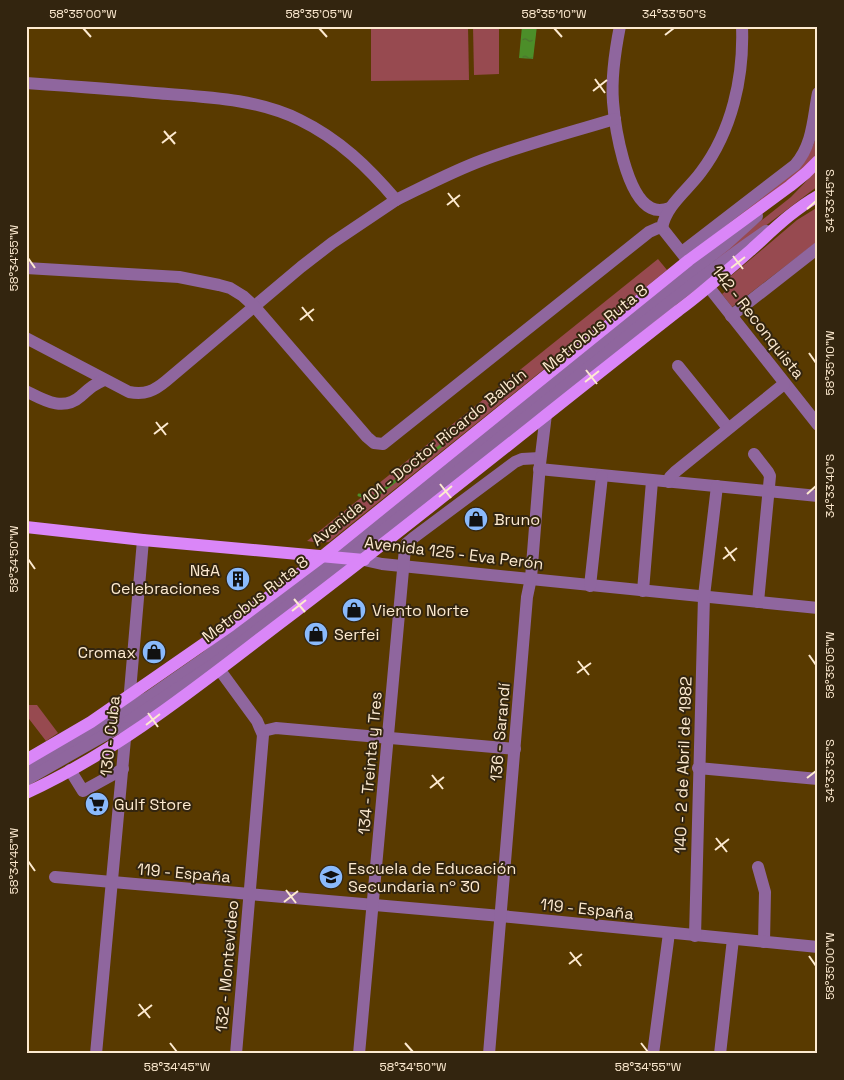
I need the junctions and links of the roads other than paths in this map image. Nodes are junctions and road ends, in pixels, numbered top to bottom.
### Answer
1 (620, 26) edge
2 (742, 26) edge
3 (26, 83) edge
4 (818, 93) edge
5 (615, 119) junction
6 (818, 160) edge
7 (818, 196) edge
8 (396, 200) junction
9 (643, 201) junction
10 (670, 208) junction
11 (662, 228) junction
12 (645, 235) junction
13 (818, 248) edge
14 (26, 268) edge
15 (695, 269) junction
16 (254, 306) junction
17 (731, 316) junction
18 (26, 338) edge
19 (678, 366) dead end
20 (104, 380) junction
21 (784, 384) junction
22 (26, 391) edge
23 (546, 414) junction
24 (818, 425) edge
25 (728, 428) junction
26 (754, 454) dead end
27 (540, 464) junction
28 (602, 476) junction
29 (652, 481) junction
30 (669, 482) junction
31 (717, 486) junction
32 (769, 491) junction
33 (818, 496) edge
34 (26, 527) edge
35 (143, 540) junction
36 (336, 557) junction
37 (364, 560) junction
38 (404, 566) junction
39 (531, 578) junction
40 (590, 586) junction
41 (643, 591) junction
42 (818, 595) edge
43 (704, 596) junction
44 (758, 602) junction
45 (817, 608) edge
46 (219, 669) junction
47 (130, 696) junction
48 (128, 710) junction
49 (126, 723) junction
50 (263, 731) junction
51 (126, 737) junction
52 (389, 737) junction
53 (515, 749) junction
54 (26, 760) edge
55 (698, 768) junction
56 (26, 769) edge
57 (123, 769) junction
58 (70, 770) junction
59 (818, 779) edge
60 (26, 780) edge
61 (26, 793) edge
62 (758, 868) dead end
63 (54, 877) dead end
64 (111, 883) junction
65 (250, 894) junction
66 (373, 905) junction
67 (501, 916) junction
68 (669, 933) junction
69 (695, 936) junction
70 (733, 939) junction
71 (764, 942) junction
72 (818, 947) edge
73 (96, 1054) edge
74 (236, 1054) edge
75 (358, 1054) edge
76 (489, 1054) edge
77 (653, 1054) edge
78 (720, 1054) edge

1 - 5 street
2 - 10 street
3 - 8 street
4 - 15 street, Metrobus Ruta 8
5 - 8 street
5 - 9 street
6 - 15 main road, Avenida 101 - Doctor Ricardo Balbín
7 - 15 main road, Avenida 101 - Doctor Ricardo Balbín
8 - 16 street
9 - 10 street
9 - 12 street
10 - 11 street
11 - 12 street
11 - 15 street, 142 - Reconquista
12 - 16 street
13 - 17 street
14 - 16 street
15 - 17 street, 142 - Reconquista
15 - 23 main road, Avenida 101 - Doctor Ricardo Balbín
15 - 36 main road, Avenida 101 - Doctor Ricardo Balbín
15 - 36 street, Metrobus Ruta 8
16 - 20 street
17 - 21 street, 142 - Reconquista
18 - 20 street
19 - 25 street
20 - 22 street
21 - 24 street, 142 - Reconquista
21 - 25 street
23 - 27 street, 136 - Sarandí
23 - 37 main road, Avenida 101 - Doctor Ricardo Balbín
25 - 30 street
26 - 32 street
27 - 28 street, 134 - Treinta y Tres
27 - 38 street, 134 - Treinta y Tres
27 - 39 street, 136 - Sarandí
28 - 29 street, 134 - Treinta y Tres
28 - 40 street
29 - 30 street, 134 - Treinta y Tres
29 - 41 street
30 - 31 street, 134 - Treinta y Tres
31 - 32 street, 134 - Treinta y Tres
31 - 43 street, 140 - 2 de Abril de 1982
32 - 33 street, 134 - Treinta y Tres
32 - 44 street
34 - 35 main road, Avenida 125 - Eva Perón
35 - 36 main road, Avenida 125 - Eva Perón
35 - 47 street, 130 - Cuba
36 - 37 main road, Avenida 125 - Eva Perón
36 - 47 main road, Avenida 101 - Doctor Ricardo Balbín
36 - 48 street, Metrobus Ruta 8
36 - 49 street, Metrobus Ruta 8
37 - 38 street, Avenida 125 - Eva Perón
37 - 46 main road, Avenida 101 - Doctor Ricardo Balbín
38 - 39 street, Avenida 125 - Eva Perón
38 - 52 street, 134 - Treinta y Tres
39 - 40 street, Avenida 125 - Eva Perón
39 - 53 street, 136 - Sarandí
40 - 41 street, Avenida 125 - Eva Perón
41 - 43 street, Avenida 125 - Eva Perón
42 - 45 street
43 - 44 street, Avenida 125 - Eva Perón
43 - 55 street, 140 - 2 de Abril de 1982
44 - 45 street, Avenida 125 - Eva Perón
46 - 50 street
46 - 51 main road, Avenida 101 - Doctor Ricardo Balbín
47 - 48 street, 130 - Cuba
47 - 54 main road, Avenida 101 - Doctor Ricardo Balbín
48 - 49 street, 130 - Cuba
48 - 56 street, Metrobus Ruta 8
49 - 51 street, 130 - Cuba
49 - 60 street, Metrobus Ruta 8
50 - 52 street
50 - 65 street, 132 - Montevideo
51 - 57 street, 130 - Cuba
51 - 58 main road, Avenida 101 - Doctor Ricardo Balbín
52 - 53 street
52 - 66 street, 134 - Treinta y Tres
53 - 67 street, 136 - Sarandí
55 - 59 street
55 - 69 street, 140 - 2 de Abril de 1982
57 - 58 street
57 - 64 street, 130 - Cuba
58 - 61 main road, Avenida 101 - Doctor Ricardo Balbín
62 - 71 street
63 - 64 street, 119 - España
64 - 65 street, 119 - España
64 - 73 street, 130 - Cuba
65 - 66 street, 119 - España
65 - 74 street, 132 - Montevideo
66 - 67 street, 119 - España
66 - 75 street, 134 - Treinta y Tres
67 - 68 street, 119 - España
67 - 76 street, 136 - Sarandí
68 - 69 street, 119 - España
68 - 77 street
69 - 70 street, 119 - España
70 - 71 street, 119 - España
70 - 78 street
71 - 72 street, 119 - España

